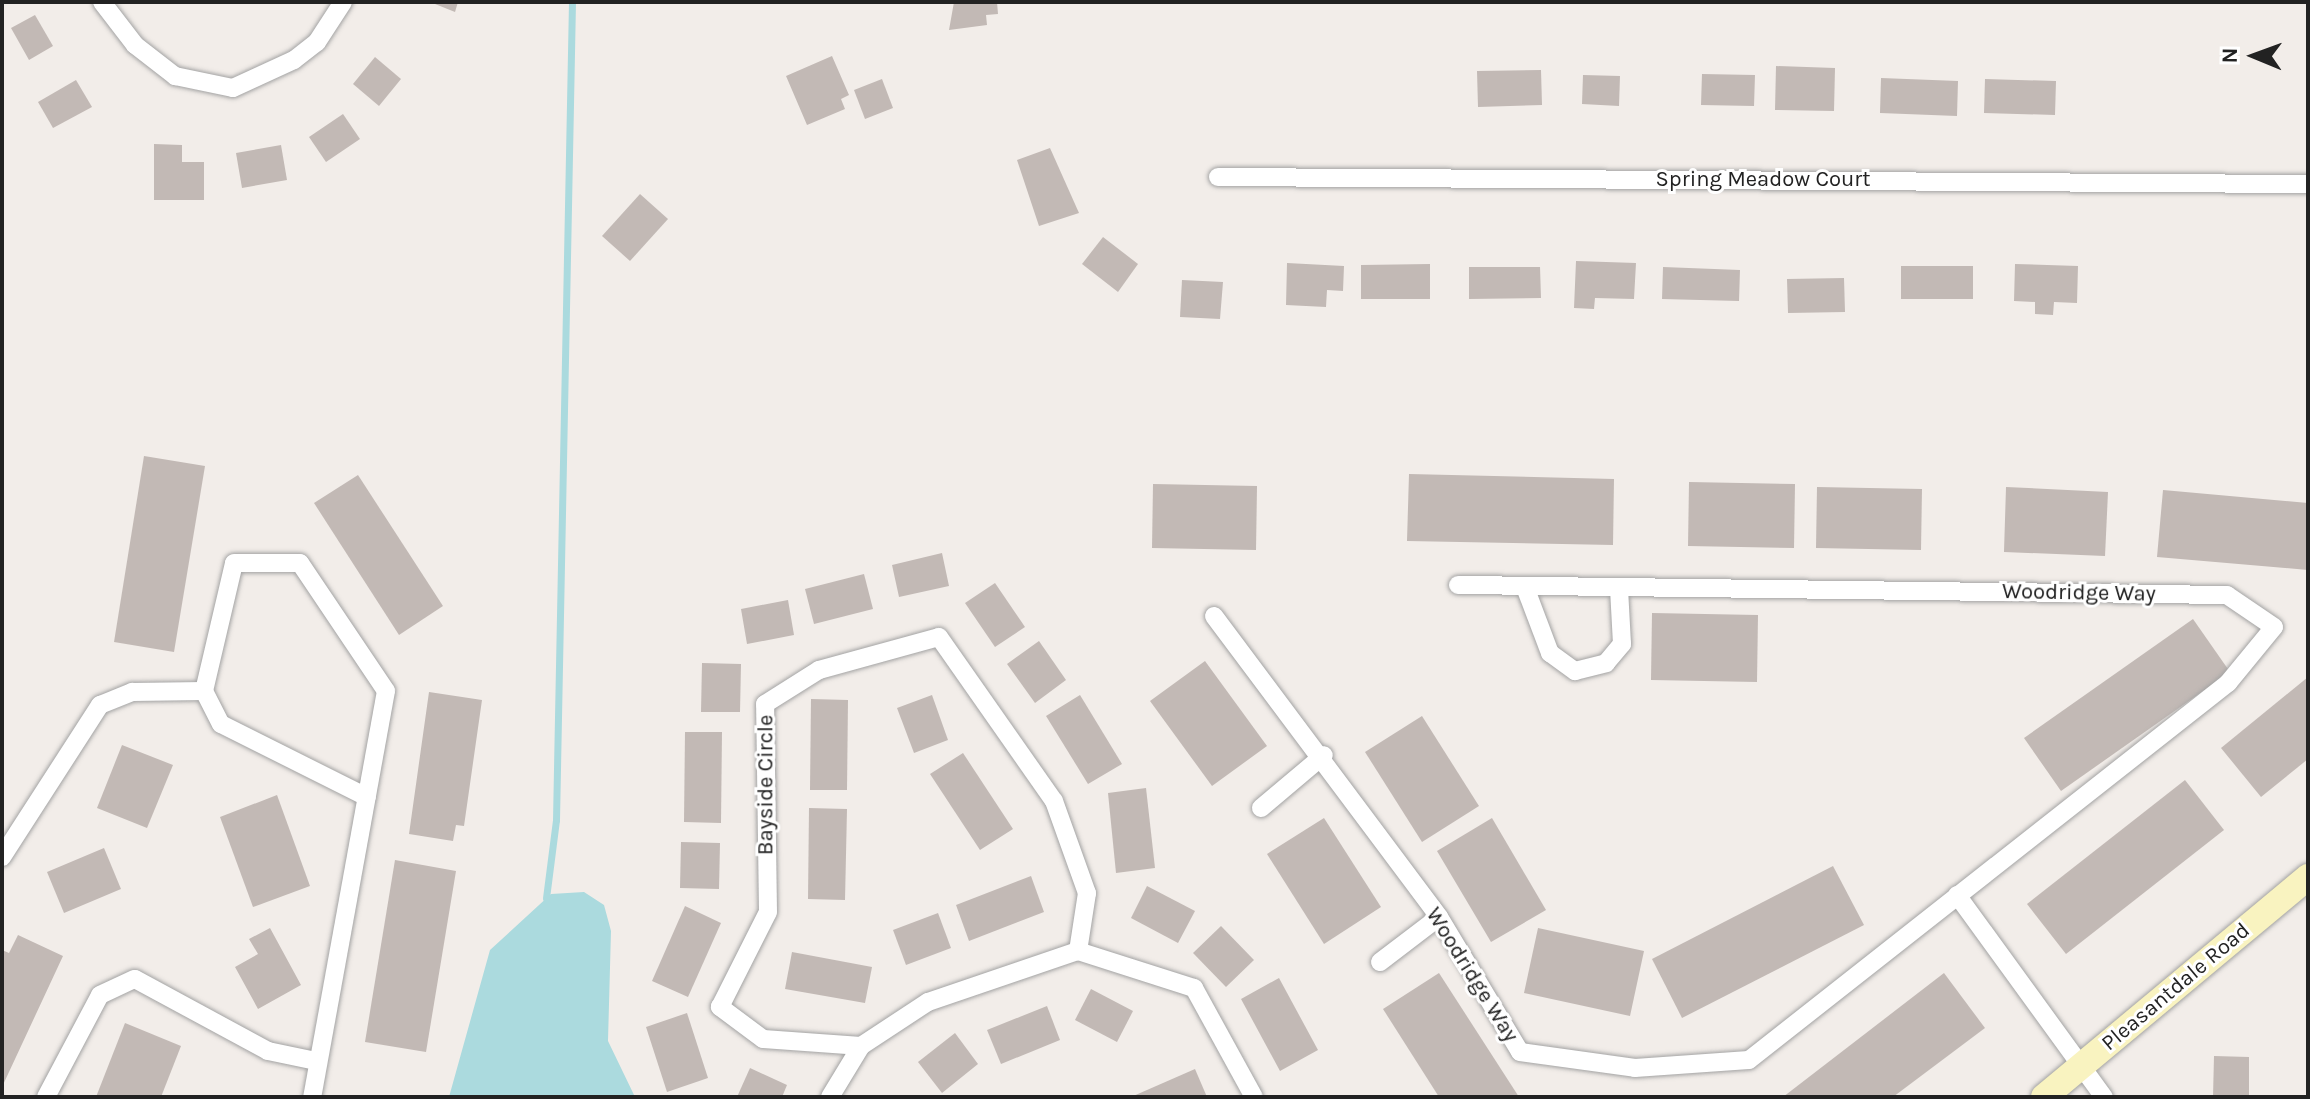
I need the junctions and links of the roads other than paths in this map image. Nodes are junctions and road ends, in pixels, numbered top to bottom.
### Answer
1 (102, 2) edge
2 (343, 2) edge
3 (1218, 177) dead end
4 (2308, 184) edge
5 (1458, 585) dead end
6 (1525, 587) junction
7 (1619, 588) junction
8 (1214, 616) dead end
9 (204, 691) junction
10 (1324, 755) junction
11 (367, 797) junction
12 (1261, 808) dead end
13 (2, 857) edge
14 (2308, 877) edge
15 (1957, 895) junction
16 (1439, 917) junction
17 (1078, 951) junction
18 (1380, 962) dead end
19 (861, 1046) junction
20 (316, 1061) junction
21 (2081, 1066) junction
22 (46, 1097) edge
23 (312, 1097) edge
24 (830, 1097) edge
25 (1254, 1097) edge
26 (2044, 1097) edge
27 (2104, 1097) edge

1 - 2 street
3 - 4 street, Spring Meadow Court
5 - 6 street, Woodridge Way
6 - 7 street, Woodridge Way
6 - 7 street
7 - 15 street, Woodridge Way
8 - 10 street, Woodridge Way
9 - 11 street
9 - 11 street
9 - 13 street
10 - 12 street
10 - 16 street, Woodridge Way
11 - 20 street
14 - 21 main road, Pleasantdale Road
15 - 16 street, Woodridge Way
15 - 21 street
16 - 18 street
17 - 19 street
17 - 19 street, Bayside Circle
17 - 25 street
19 - 24 street
20 - 22 street
20 - 23 street
21 - 26 main road, Pleasantdale Road
21 - 27 street

